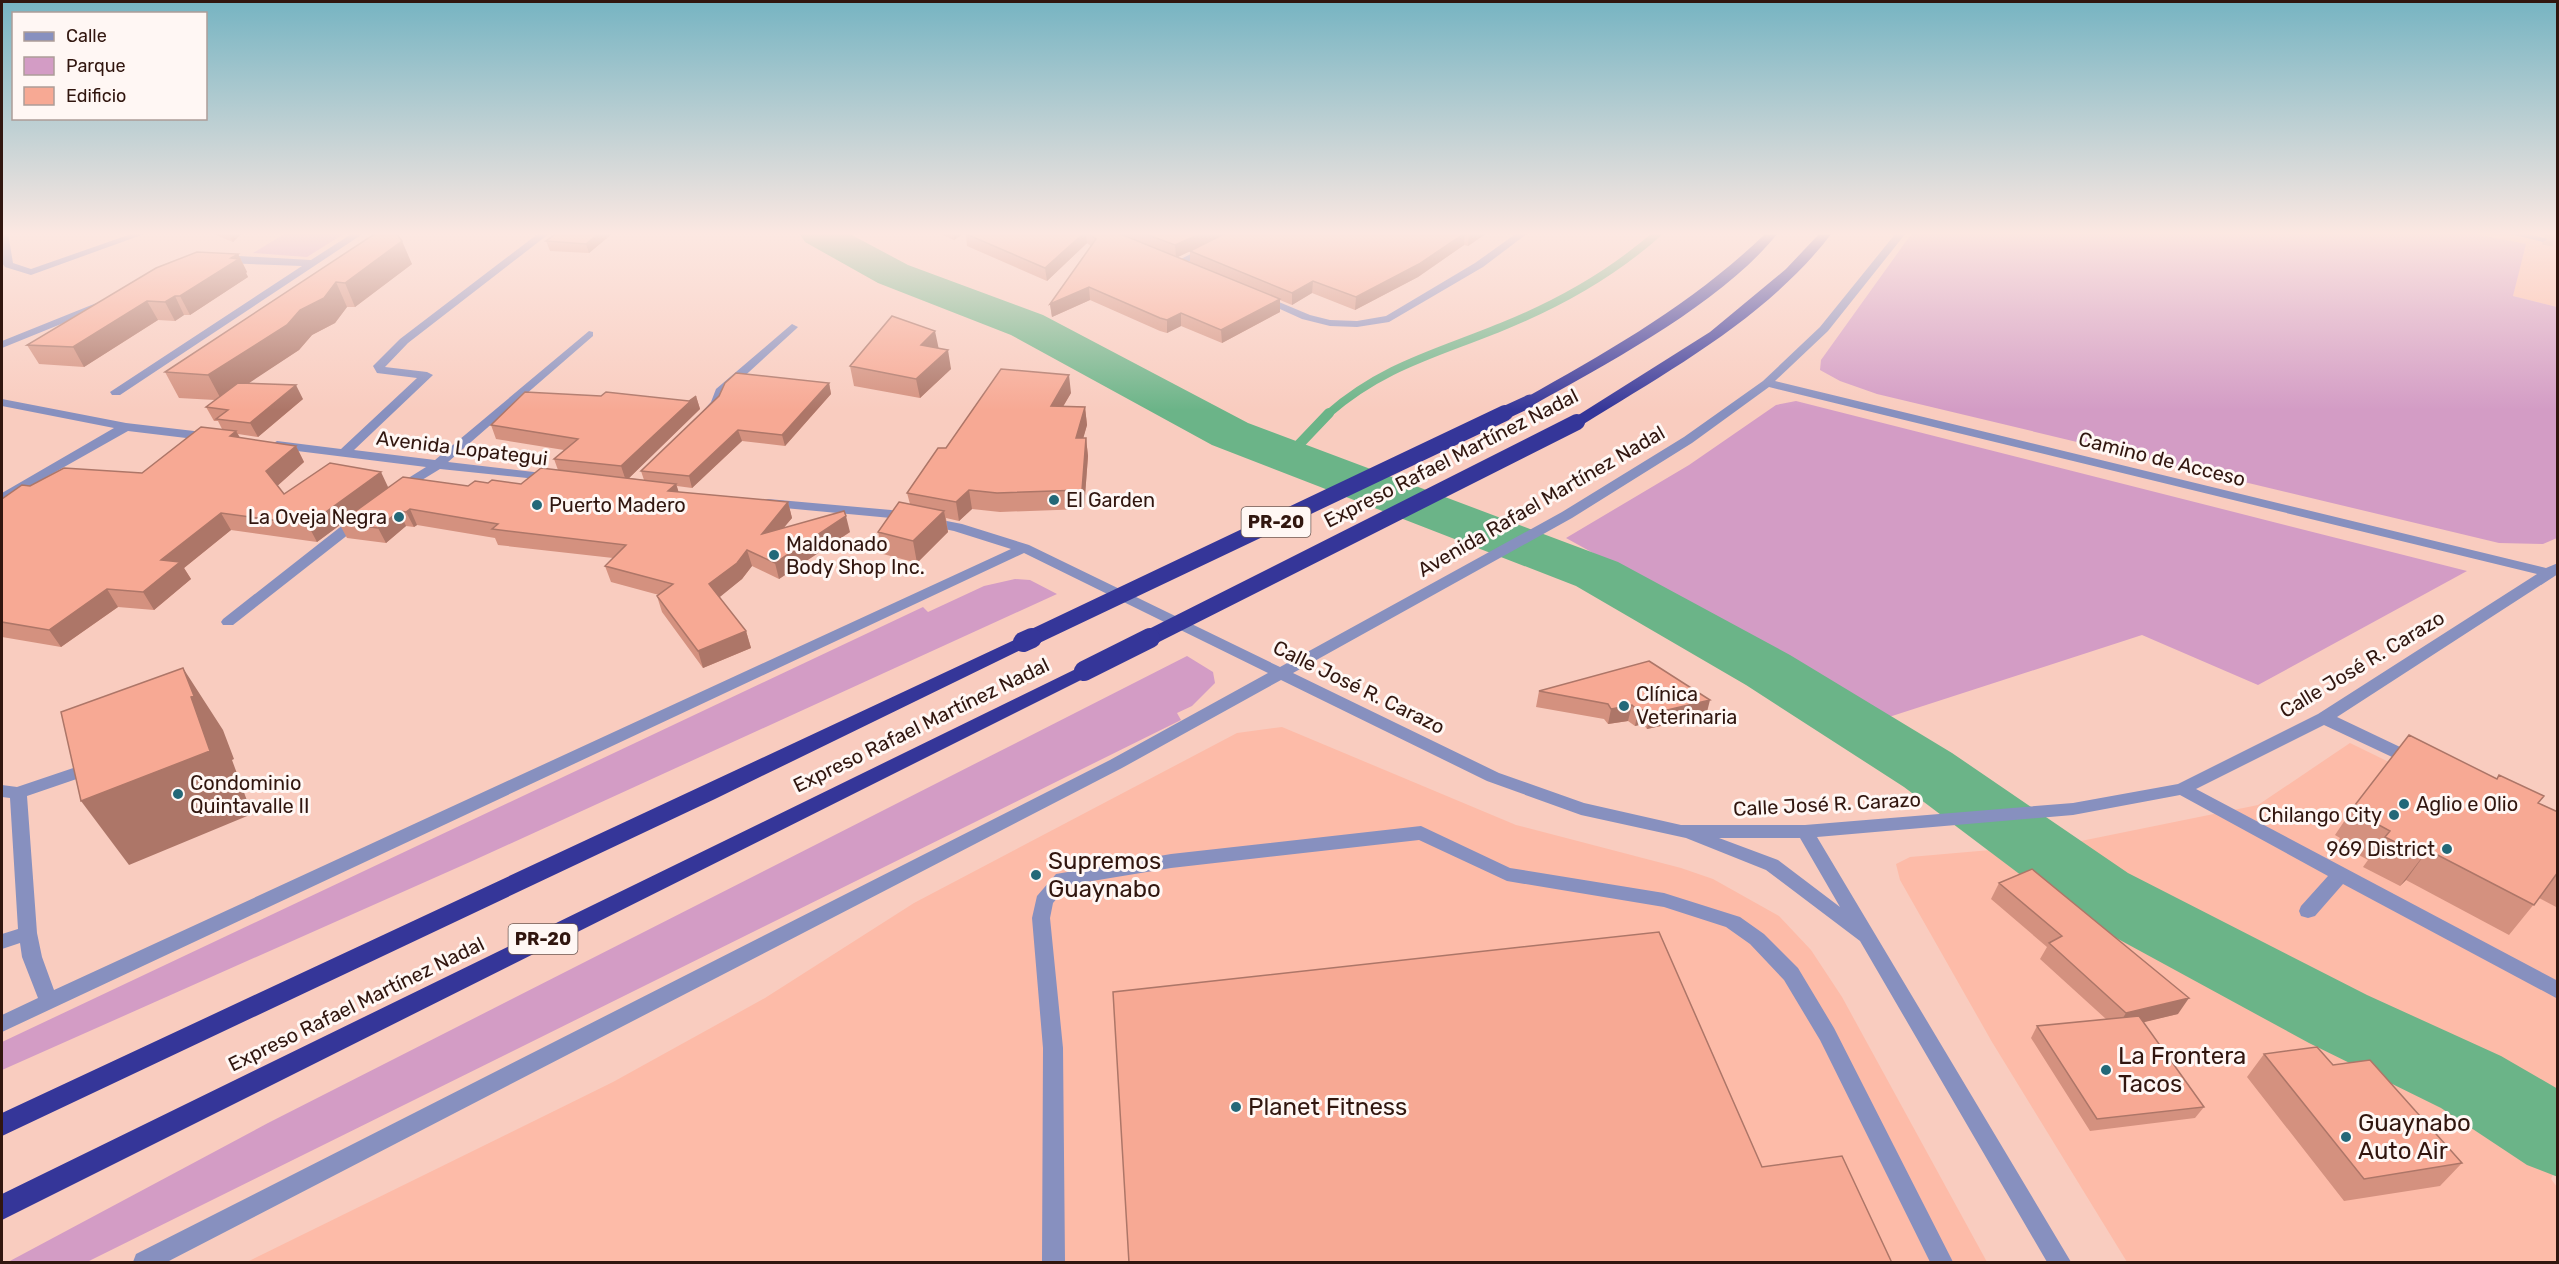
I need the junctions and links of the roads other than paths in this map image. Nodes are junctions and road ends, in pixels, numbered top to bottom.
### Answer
1 (267, 292) edge
2 (468, 292) edge
3 (1434, 292) edge
4 (1707, 292) edge
5 (1766, 292) edge
6 (1854, 292) edge
7 (1252, 295) edge
8 (105, 303) edge
9 (792, 327) dead end
10 (589, 334) dead end
11 (2, 345) edge
12 (1767, 383) junction
13 (116, 392) dead end
14 (2, 404) edge
15 (701, 418) edge
16 (126, 427) junction
17 (229, 440) edge
18 (264, 444) edge
19 (344, 453) junction
20 (437, 465) junction
21 (562, 479) edge
22 (391, 496) edge
23 (2, 498) edge
24 (758, 502) edge
25 (372, 509) edge
26 (1024, 548) junction
27 (2553, 570) edge
28 (228, 622) dead end
29 (1278, 672) junction
30 (2324, 718) junction
31 (105, 763) edge
32 (2430, 767) edge
33 (2182, 789) junction
34 (10, 792) edge
35 (1681, 831) junction
36 (1805, 832) junction
37 (2340, 874) junction
38 (2308, 911) dead end
39 (28, 933) junction
40 (1870, 940) junction
41 (2, 942) edge
42 (2558, 992) edge
43 (49, 1002) junction
44 (2, 1024) edge
45 (2, 1125) edge
46 (2, 1207) edge
47 (168, 1257) edge
48 (144, 1263) edge
49 (1053, 1263) edge
50 (1942, 1263) edge
51 (2060, 1263) edge

1 - 13 street
2 - 19 street
3 - 7 street
4 - 45 highway, Expreso Rafael Martínez Nadal / PR-20, bridge
5 - 46 highway, Expreso Rafael Martínez Nadal / PR-20, bridge
6 - 12 street, Avenida Rafael Martínez Nadal
8 - 11 street
9 - 15 street
10 - 20 street
12 - 27 street, Camino de Acceso
12 - 29 street, Avenida Rafael Martínez Nadal
14 - 16 street
16 - 17 street
16 - 23 street
18 - 19 street, Avenida Lopategui
19 - 20 street, Avenida Lopategui
20 - 21 street, Avenida Lopategui
20 - 22 street
24 - 26 street
25 - 28 street
26 - 29 street, Calle José R. Carazo
26 - 43 street
27 - 30 street, Calle José R. Carazo
29 - 35 street, Calle José R. Carazo
29 - 47 street, Avenida Rafael Martínez Nadal
30 - 32 street
30 - 33 street, Calle José R. Carazo
31 - 34 street
33 - 36 street, Calle José R. Carazo
33 - 37 street
34 - 39 street
35 - 36 street, Calle José R. Carazo
35 - 40 street
36 - 40 street
37 - 38 street
37 - 42 street
39 - 41 street
39 - 43 street
40 - 51 street
43 - 44 street
47 - 48 street, Avenida Rafael Martínez Nadal
49 - 50 street

